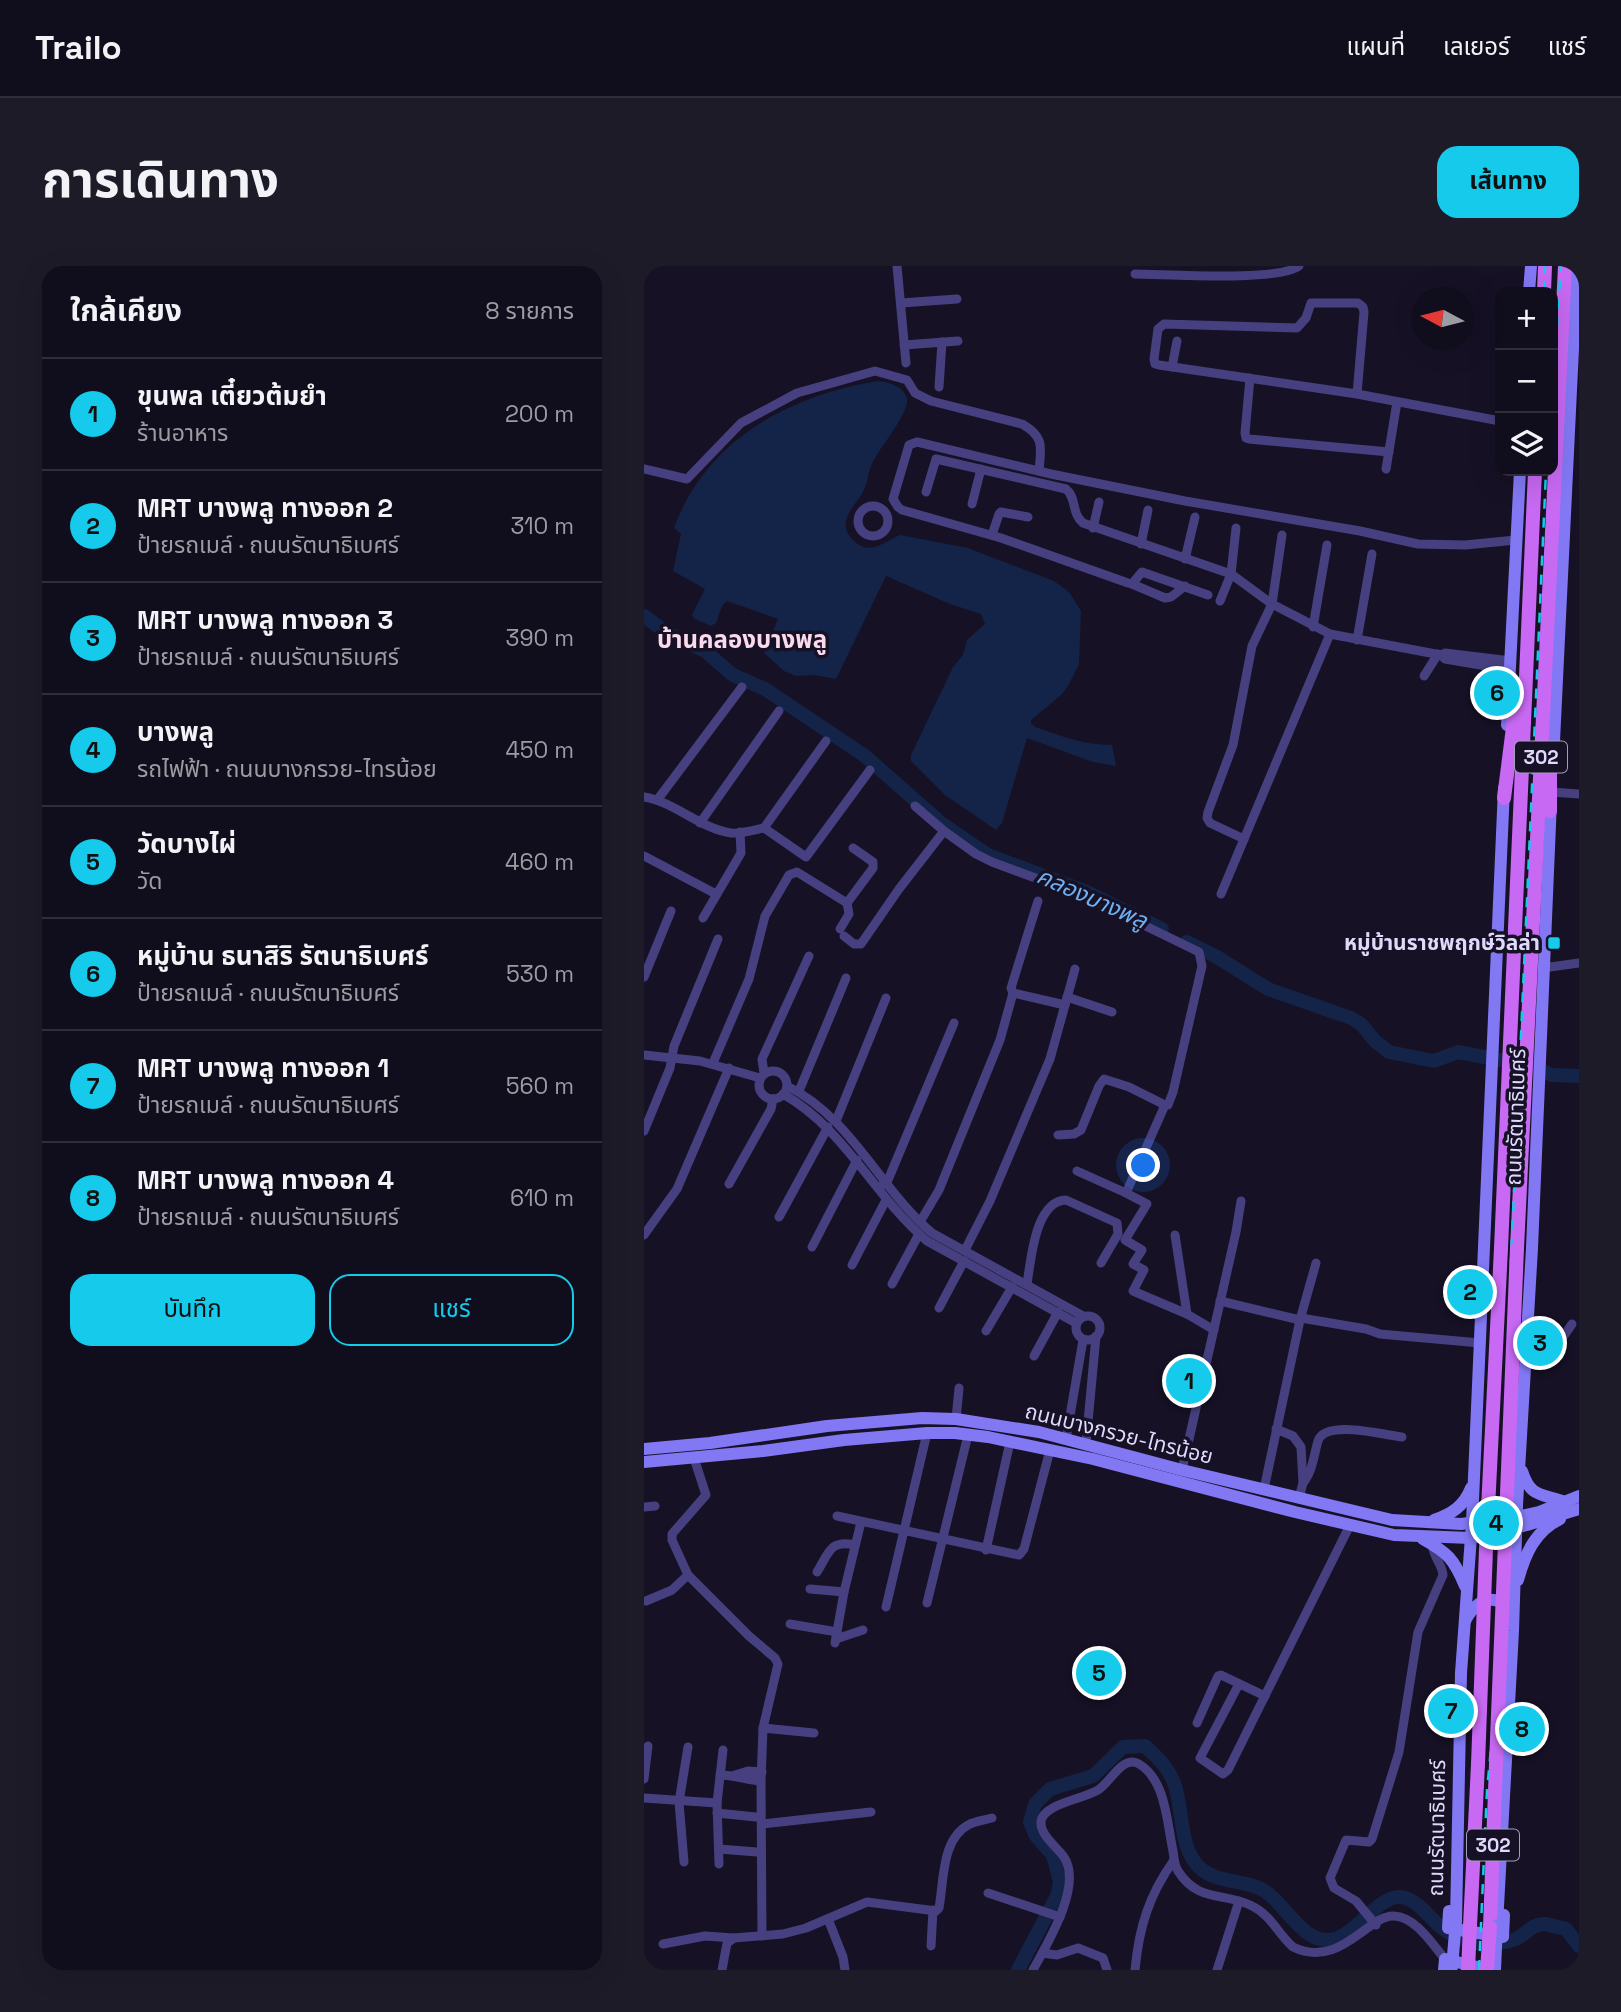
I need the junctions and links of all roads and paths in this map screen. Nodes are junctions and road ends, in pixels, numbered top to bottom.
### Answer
1 (897, 266) edge
2 (1299, 266) edge
3 (1531, 266) edge
4 (1545, 268) edge
5 (1568, 268) edge
6 (1157, 270) edge
7 (1205, 270) edge
8 (1256, 270) edge
9 (1135, 274) dead end
10 (1530, 287) edge
11 (1544, 287) edge
12 (957, 299) dead end
13 (901, 303) junction
14 (958, 341) dead end
15 (1177, 341) dead end
16 (942, 342) junction
17 (904, 345) junction
18 (906, 363) dead end
19 (1172, 367) junction
20 (1250, 378) junction
21 (939, 387) dead end
22 (1357, 394) junction
23 (1396, 402) junction
24 (1495, 420) edge
25 (1389, 452) junction
26 (644, 469) edge
27 (981, 469) junction
28 (1386, 470) dead end
29 (1039, 471) junction
30 (1520, 476) edge
31 (1535, 476) edge
32 (926, 492) dead end
33 (1099, 502) dead end
34 (895, 503) junction
35 (972, 504) dead end
36 (1148, 510) dead end
37 (884, 511) dead end
38 (1028, 517) dead end
39 (1195, 517) dead end
40 (1094, 528) junction
41 (1236, 528) dead end
42 (992, 535) junction
43 (1282, 535) dead end
44 (1516, 540) junction
45 (1141, 544) junction
46 (1327, 545) dead end
47 (1372, 554) dead end
48 (1185, 559) junction
49 (1231, 574) junction
50 (1132, 583) junction
51 (1185, 586) junction
52 (1208, 594) dead end
53 (1529, 594) junction
54 (1549, 595) junction
55 (1220, 601) dead end
56 (1272, 604) junction
57 (1313, 627) junction
58 (1330, 635) junction
59 (1357, 640) junction
60 (1439, 654) junction
61 (1510, 665) junction
62 (1424, 676) dead end
63 (742, 687) dead end
64 (779, 711) dead end
65 (826, 741) dead end
66 (870, 771) dead end
67 (1551, 792) junction
68 (1579, 794) edge
69 (644, 797) edge
70 (1504, 798) junction
71 (658, 799) junction
72 (915, 806) dead end
73 (1550, 811) junction
74 (700, 823) junction
75 (764, 828) junction
76 (944, 831) junction
77 (740, 832) junction
78 (1244, 839) junction
79 (853, 848) dead end
80 (644, 856) edge
81 (716, 894) junction
82 (1221, 894) dead end
83 (1038, 901) dead end
84 (847, 903) junction
85 (671, 911) dead end
86 (703, 918) dead end
87 (718, 939) dead end
88 (809, 956) dead end
89 (1579, 963) edge
90 (1543, 968) junction
91 (1075, 969) dead end
92 (644, 977) edge
93 (846, 978) dead end
94 (1013, 993) junction
95 (886, 998) dead end
96 (1066, 1001) junction
97 (1112, 1012) dead end
98 (954, 1023) dead end
99 (644, 1055) edge
100 (672, 1057) junction
101 (713, 1063) junction
102 (729, 1068) junction
103 (762, 1075) junction
104 (785, 1090) junction
105 (799, 1091) junction
106 (773, 1099) junction
107 (1165, 1105) junction
108 (832, 1124) junction
109 (644, 1131) edge
110 (1058, 1135) dead end
111 (857, 1160) junction
112 (1077, 1171) dead end
113 (729, 1184) dead end
114 (881, 1185) junction
115 (1126, 1193) junction
116 (886, 1200) junction
117 (1241, 1201) dead end
118 (779, 1217) dead end
119 (920, 1222) junction
120 (919, 1234) junction
121 (644, 1235) edge
122 (1175, 1235) dead end
123 (812, 1247) dead end
124 (965, 1250) junction
125 (964, 1261) junction
126 (1316, 1263) dead end
127 (1101, 1264) dead end
128 (852, 1265) dead end
129 (892, 1284) dead end
130 (1027, 1284) junction
131 (1012, 1287) junction
132 (1220, 1301) junction
133 (939, 1307) dead end
134 (1058, 1312) junction
135 (1187, 1314) junction
136 (1300, 1319) junction
137 (1079, 1320) junction
138 (1572, 1324) dead end
139 (1214, 1330) junction
140 (986, 1331) dead end
141 (1096, 1336) junction
142 (1083, 1339) junction
143 (1480, 1343) junction
144 (1034, 1356) dead end
145 (1526, 1364) junction
146 (960, 1388) dead end
147 (1072, 1403) junction
148 (1477, 1404) junction
149 (1090, 1406) junction
150 (1522, 1410) junction
151 (956, 1419) junction
152 (1276, 1429) junction
153 (927, 1433) junction
154 (968, 1435) junction
155 (1402, 1437) dead end
156 (1066, 1439) junction
157 (1520, 1440) junction
158 (1010, 1441) junction
159 (1086, 1443) junction
160 (644, 1449) edge
161 (1050, 1450) junction
162 (694, 1458) junction
163 (644, 1462) edge
164 (1182, 1470) junction
165 (1303, 1482) junction
166 (1473, 1482) junction
167 (1264, 1489) junction
168 (1579, 1496) edge
169 (1299, 1498) junction
170 (1565, 1502) junction
171 (655, 1506) dead end
172 (644, 1507) edge
173 (1579, 1509) edge
174 (837, 1516) dead end
175 (861, 1522) junction
176 (1435, 1522) junction
177 (1516, 1522) junction
178 (1472, 1523) junction
179 (1350, 1525) junction
180 (904, 1531) junction
181 (1471, 1538) junction
182 (943, 1540) junction
183 (1431, 1540) junction
184 (855, 1545) junction
185 (986, 1550) junction
186 (817, 1572) dead end
187 (688, 1575) junction
188 (810, 1589) dead end
189 (1466, 1589) junction
190 (845, 1592) junction
191 (1513, 1597) junction
192 (646, 1601) edge
193 (927, 1603) dead end
194 (886, 1607) dead end
195 (1513, 1622) junction
196 (790, 1624) dead end
197 (1463, 1624) junction
198 (863, 1630) dead end
199 (836, 1638) junction
200 (1240, 1684) junction
201 (1265, 1696) junction
202 (1197, 1723) dead end
203 (763, 1728) junction
204 (814, 1733) dead end
205 (648, 1746) dead end
206 (688, 1747) dead end
207 (723, 1750) dead end
208 (720, 1775) junction
209 (761, 1776) junction
210 (644, 1779) edge
211 (1458, 1796) junction
212 (644, 1798) edge
213 (1503, 1799) junction
214 (679, 1802) junction
215 (717, 1808) junction
216 (871, 1812) dead end
217 (992, 1818) dead end
218 (759, 1821) junction
219 (719, 1849) junction
220 (757, 1852) dead end
221 (1174, 1860) junction
222 (684, 1862) dead end
223 (719, 1864) dead end
224 (988, 1893) dead end
225 (1239, 1901) junction
226 (933, 1910) junction
227 (1057, 1917) junction
228 (828, 1919) junction
229 (1374, 1923) junction
230 (1463, 1923) junction
231 (1493, 1926) junction
232 (762, 1936) junction
233 (734, 1938) junction
234 (663, 1944) dead end
235 (931, 1945) dead end
236 (1042, 1953) junction
237 (1448, 1967) edge
238 (722, 1970) edge
239 (845, 1970) edge
240 (1033, 1970) edge
241 (1107, 1970) edge
242 (1135, 1970) edge
243 (1217, 1970) edge
244 (1468, 1970) edge
245 (1488, 1970) edge
246 (1495, 1970) edge

1 - 13 street
2 - 8 street
3 - 10 main road
4 - 11 main road
5 - 54 main road, ถนนรัตนาธิเบศร์ / 302
5 - 67 main road, ถนนรัตนาธิเบศร์ / 302
6 - 7 street
6 - 9 street
7 - 8 street
12 - 13 street
13 - 17 street
14 - 16 street
15 - 19 street
16 - 17 street
16 - 21 street
17 - 18 street
19 - 20 street
19 - 22 street
20 - 22 street
20 - 25 street
22 - 23 street
23 - 24 street
23 - 25 street
25 - 28 street
26 - 29 street
27 - 32 street
27 - 35 street
27 - 40 street
29 - 34 street
29 - 44 street
30 - 44 main road, ถนนรัตนาธิเบศร์ / 302
31 - 53 main road, ถนนรัตนาธิเบศร์ / 302
33 - 40 street
34 - 37 street
34 - 42 street
36 - 45 street
38 - 42 street
39 - 48 street
40 - 45 street
41 - 49 street
42 - 50 street
43 - 56 street
44 - 61 main road, ถนนรัตนาธิเบศร์ / 302
45 - 48 street
46 - 57 street
47 - 59 street
48 - 49 street
49 - 55 street
49 - 56 street
50 - 51 street
50 - 51 street
51 - 52 street
53 - 70 main road
53 - 230 main road, ถนนรัตนาธิเบศร์ / 302, bridge
54 - 73 main road
54 - 231 main road, ถนนรัตนาธิเบศร์ / 302, bridge
56 - 57 street
56 - 78 street
57 - 58 street
58 - 59 street
58 - 78 street
59 - 60 street
60 - 61 street
60 - 62 street
61 - 70 main road, ถนนรัตนาธิเบศร์ / 302
63 - 71 street
64 - 74 street
65 - 75 street
66 - 75 street
67 - 68 street
67 - 73 main road, ถนนรัตนาธิเบศร์ / 302
69 - 71 street
70 - 143 main road, ถนนรัตนาธิเบศร์ / 302
71 - 74 street
72 - 76 street
73 - 90 main road, ถนนรัตนาธิเบศร์ / 302
74 - 77 street
75 - 77 street
76 - 84 street
76 - 107 street
77 - 81 street
78 - 82 street
79 - 84 street
80 - 81 street
81 - 86 street
83 - 94 street
84 - 101 street
85 - 92 street
87 - 100 street
88 - 103 street
89 - 90 street
90 - 145 main road, ถนนรัตนาธิเบศร์ / 302
91 - 96 street
93 - 105 street
94 - 96 street
94 - 119 street
95 - 108 street
96 - 97 street
96 - 124 street
98 - 114 street
99 - 100 street
100 - 101 street
100 - 109 street
101 - 102 street
102 - 103 street
102 - 121 street
103 - 104 street
103 - 106 street
104 - 105 street
104 - 106 street
104 - 108 street
105 - 108 street
106 - 113 street
107 - 110 street
107 - 115 street
108 - 111 street
108 - 114 street
108 - 118 street
111 - 114 street
111 - 123 street
112 - 115 street
114 - 116 street
114 - 119 street
115 - 135 street
116 - 120 street
116 - 128 street
117 - 132 street
119 - 124 street
120 - 125 street
120 - 129 street
122 - 135 street
124 - 130 street
125 - 131 street
125 - 133 street
126 - 136 street
127 - 130 street
130 - 137 street
131 - 134 street
131 - 140 street
132 - 136 street
132 - 139 street
134 - 137 street
134 - 144 street
135 - 139 street
136 - 143 street
136 - 152 street
137 - 141 street
137 - 142 street
138 - 145 street
139 - 164 street
141 - 142 street
141 - 149 street
142 - 147 street
143 - 148 main road, ถนนรัตนาธิเบศร์ / 302
145 - 150 main road, ถนนรัตนาธิเบศร์ / 302
146 - 151 street
147 - 149 street
147 - 156 street
148 - 150 main road
148 - 166 main road, ถนนรัตนาธิเบศร์ / 302
149 - 159 street
150 - 157 main road, ถนนรัตนาธิเบศร์ / 302
151 - 156 main road, ถนนบางกรวย-ไทรน้อย
151 - 160 main road, ถนนบางกรวย-ไทรน้อย
152 - 165 street
152 - 167 street
153 - 154 main road, ถนนบางกรวย-ไทรน้อย
153 - 162 main road, ถนนบางกรวย-ไทรน้อย
153 - 180 street
154 - 158 main road, ถนนบางกรวย-ไทรน้อย
154 - 182 street
155 - 165 street
156 - 159 main road, ถนนบางกรวย-ไทรน้อย
157 - 170 main road
157 - 177 main road, ถนนรัตนาธิเบศร์ / 302
158 - 161 main road, ถนนบางกรวย-ไทรน้อย
158 - 185 street
159 - 164 main road, ถนนบางกรวย-ไทรน้อย
161 - 179 main road, ถนนบางกรวย-ไทรน้อย
161 - 185 street
162 - 163 main road, ถนนบางกรวย-ไทรน้อย
162 - 187 street
164 - 167 main road, ถนนบางกรวย-ไทรน้อย
165 - 169 street
166 - 176 main road
166 - 178 main road, ถนนรัตนาธิเบศร์ / 302
167 - 169 main road, ถนนบางกรวย-ไทรน้อย
168 - 170 main road, ถนนบางกรวย-ไทรน้อย
169 - 176 main road, ถนนบางกรวย-ไทรน้อย
170 - 177 main road, ถนนบางกรวย-ไทรน้อย
171 - 172 street
173 - 177 main road, ถนนบางกรวย-ไทรน้อย
173 - 191 main road
174 - 175 street
175 - 180 street
175 - 184 street
176 - 178 main road, ถนนบางกรวย-ไทรน้อย
176 - 183 main road
177 - 178 main road, ถนนบางกรวย-ไทรน้อย
177 - 181 main road, ถนนบางกรวย-ไทรน้อย
177 - 191 main road, ถนนรัตนาธิเบศร์ / 302
178 - 181 main road, ถนนรัตนาธิเบศร์ / 302
179 - 183 main road, ถนนบางกรวย-ไทรน้อย
179 - 201 street
180 - 182 street
180 - 194 street
181 - 183 main road, ถนนบางกรวย-ไทรน้อย
181 - 189 main road, ถนนรัตนาธิเบศร์ / 302
182 - 185 street
182 - 193 street
183 - 189 main road
183 - 229 street
184 - 186 street
184 - 190 street
187 - 192 street
187 - 203 street
188 - 190 street
189 - 197 main road, ถนนรัตนาธิเบศร์ / 302
190 - 199 street
191 - 195 main road, ถนนรัตนาธิเบศร์ / 302
195 - 197 main road
195 - 213 main road, ถนนรัตนาธิเบศร์ / 302
196 - 199 street
197 - 211 main road, ถนนรัตนาธิเบศร์ / 302
198 - 199 street
200 - 201 street
200 - 201 street
200 - 202 street
203 - 204 street
203 - 209 street
205 - 210 street
206 - 214 street
207 - 208 street
208 - 209 street
208 - 215 street
209 - 218 street
211 - 213 main road
211 - 230 main road, ถนนรัตนาธิเบศร์ / 302
212 - 214 street
213 - 231 main road, ถนนรัตนาธิเบศร์ / 302
214 - 215 street
214 - 222 street
215 - 218 street
215 - 219 street
216 - 218 street
217 - 226 street
218 - 232 street
219 - 220 street
219 - 223 street
221 - 225 street
221 - 227 street
221 - 242 street
224 - 227 street
225 - 229 street
225 - 243 street
226 - 228 street
226 - 235 street
227 - 236 street
228 - 232 street
228 - 239 street
229 - 237 street
230 - 237 main road, ถนนรัตนาธิเบศร์ / 302, bridge
230 - 244 main road, ถนนรัตนาธิเบศร์ / 302, bridge
231 - 245 main road, ถนนรัตนาธิเบศร์ / 302, bridge
231 - 246 main road, ถนนรัตนาธิเบศร์ / 302, bridge
232 - 233 street
233 - 234 street
233 - 238 street
236 - 240 street
236 - 241 street
237 - 245 main road

